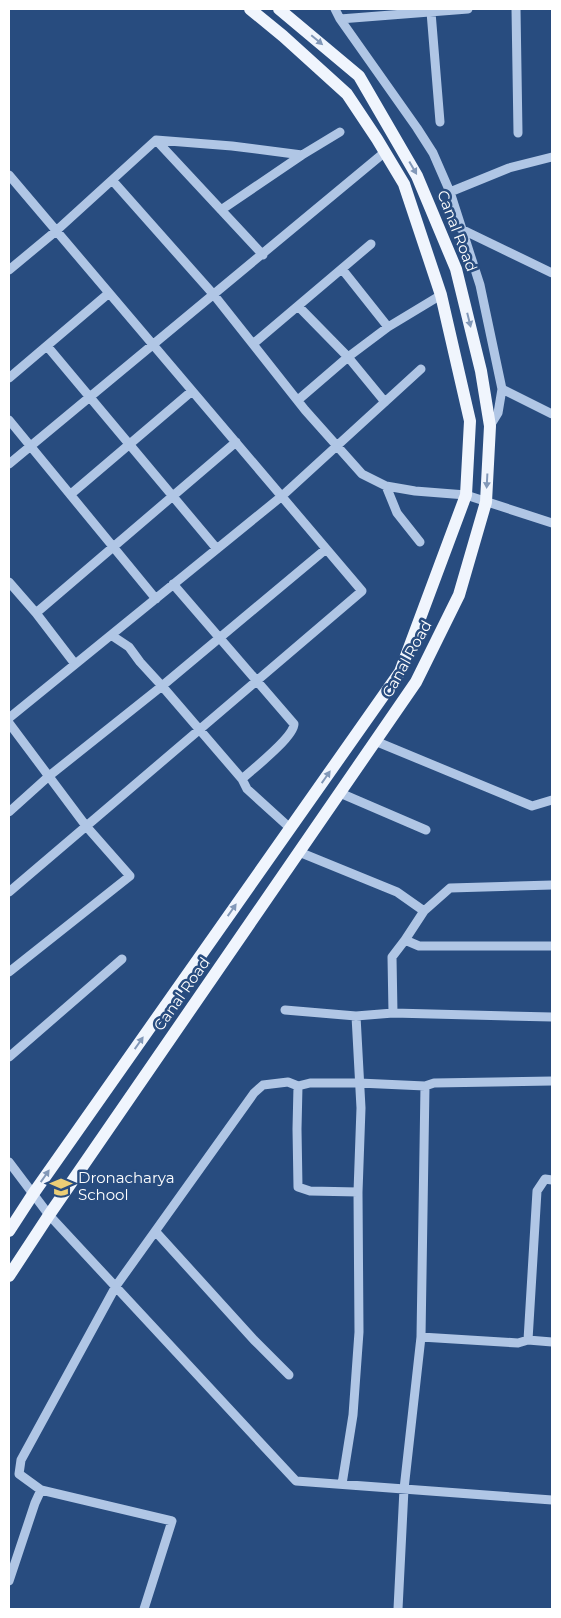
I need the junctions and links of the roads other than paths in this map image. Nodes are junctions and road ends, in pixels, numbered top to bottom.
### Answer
1 (250, 9) edge
2 (279, 9) edge
3 (335, 9) edge
4 (468, 9) edge
5 (516, 9) edge
6 (431, 12) junction
7 (340, 19) junction
8 (440, 122) dead end
9 (340, 132) dead end
10 (518, 133) dead end
11 (156, 140) junction
12 (385, 152) junction
13 (302, 155) junction
14 (552, 157) edge
15 (9, 175) edge
16 (112, 180) junction
17 (450, 192) junction
18 (221, 210) junction
19 (461, 229) junction
20 (56, 231) junction
21 (371, 244) dead end
22 (263, 255) junction
23 (342, 269) junction
24 (9, 270) edge
25 (552, 273) edge
26 (109, 293) junction
27 (214, 295) junction
28 (441, 295) junction
29 (298, 306) junction
30 (388, 327) junction
31 (152, 344) junction
32 (253, 344) junction
33 (47, 346) junction
34 (348, 357) junction
35 (421, 369) dead end
36 (9, 378) edge
37 (502, 389) junction
38 (192, 391) junction
39 (89, 397) junction
40 (298, 400) junction
41 (385, 402) junction
42 (552, 414) edge
43 (9, 420) edge
44 (490, 426) junction
45 (236, 442) junction
46 (128, 444) junction
47 (338, 445) junction
48 (30, 446) junction
49 (9, 464) edge
50 (386, 486) junction
51 (71, 494) junction
52 (466, 495) junction
53 (282, 496) junction
54 (174, 497) junction
55 (486, 502) junction
56 (552, 523) edge
57 (420, 542) dead end
58 (114, 547) junction
59 (217, 549) junction
60 (326, 549) junction
61 (9, 582) edge
62 (174, 584) junction
63 (156, 599) junction
64 (36, 613) junction
65 (111, 635) junction
66 (220, 636) junction
67 (75, 664) junction
68 (257, 681) junction
69 (162, 686) junction
70 (9, 718) edge
71 (9, 723) edge
72 (200, 730) junction
73 (375, 741) junction
74 (49, 776) junction
75 (242, 779) junction
76 (340, 793) junction
77 (552, 800) edge
78 (9, 812) edge
79 (86, 826) junction
80 (290, 828) junction
81 (426, 830) dead end
82 (299, 852) junction
83 (552, 885) edge
84 (9, 892) edge
85 (424, 911) junction
86 (405, 940) junction
87 (552, 946) edge
88 (122, 959) dead end
89 (9, 972) edge
90 (285, 1010) dead end
91 (393, 1013) junction
92 (356, 1016) junction
93 (552, 1017) edge
94 (9, 1057) edge
95 (552, 1081) edge
96 (359, 1083) junction
97 (298, 1086) junction
98 (425, 1086) junction
99 (9, 1162) edge
100 (552, 1180) edge
101 (358, 1192) junction
102 (33, 1194) junction
103 (50, 1215) junction
104 (9, 1231) edge
105 (156, 1232) junction
106 (9, 1276) edge
107 (116, 1286) junction
108 (421, 1337) junction
109 (528, 1340) junction
110 (552, 1342) edge
111 (289, 1375) dead end
112 (342, 1484) junction
113 (404, 1489) junction
114 (42, 1490) junction
115 (552, 1500) edge
116 (9, 1581) edge
117 (144, 1609) edge
118 (398, 1609) edge

1 - 12 main road, Canal Road
2 -> 44 main road, Canal Road
3 - 7 street
4 - 6 street
5 - 10 street
6 - 7 street
6 - 8 street
7 - 17 street
9 - 13 street
11 - 13 street
11 - 16 street
11 - 18 street
12 - 22 street
12 - 28 main road, Canal Road
13 - 18 street
14 - 17 street
15 - 20 street
16 - 20 street
16 - 27 street
17 - 19 street
18 - 22 street
19 - 25 street
19 - 37 street
20 - 24 street
20 - 26 street
21 - 23 street
22 - 27 street
23 - 29 street
23 - 30 street
26 - 31 street
26 - 33 street
27 - 31 street
27 - 32 street
28 - 30 street
28 - 52 main road, Canal Road
29 - 32 street
29 - 34 street
30 - 34 street
31 - 38 street
31 - 39 street
32 - 40 street
33 - 36 street
33 - 39 street
34 - 40 street
34 - 41 street
35 - 41 street
37 - 42 street
37 - 44 street
38 - 45 street
38 - 46 street
39 - 46 street
39 - 48 street
40 - 47 street
41 - 47 street
43 - 48 street
44 -> 55 main road, Canal Road
45 - 53 street
45 - 54 street
46 - 51 street
46 - 54 street
47 - 50 street
47 - 53 street
48 - 49 street
48 - 51 street
50 - 52 street
50 - 57 street
51 - 58 street
52 - 55 street
80 -> 52 main road, Canal Road
53 - 59 street
53 - 60 street
54 - 58 street
54 - 59 street
55 - 56 street
55 - 73 main road, Canal Road
58 - 63 street
58 - 64 street
59 - 62 street
60 - 66 street
60 - 68 street
61 - 64 street
62 - 63 street
62 - 66 street
63 - 65 street
64 - 67 street
65 - 67 street
65 - 69 street
66 - 68 street
66 - 69 street
67 - 70 street
68 - 72 street
68 - 75 street
69 - 72 street
69 - 74 street
71 - 74 street
72 - 75 street
72 - 79 street
73 - 76 main road, Canal Road
73 - 77 street
74 - 78 street
74 - 79 street
75 - 80 street
76 - 81 street
76 - 82 main road, Canal Road
79 - 84 street
79 - 89 street
102 -> 80 main road, Canal Road
82 - 85 street
82 - 103 main road, Canal Road
83 - 85 street
85 - 86 street
86 - 87 street
86 - 91 street
88 - 94 street
90 - 92 street
91 - 92 street
91 - 93 street
92 - 96 street
95 - 98 street
96 - 97 street
96 - 98 street
96 - 101 street
97 - 101 street
97 - 105 street
98 - 108 street
99 - 102 street
100 - 109 street
101 - 112 street
102 - 103 street
102 - 104 main road, Canal Road
103 - 106 main road, Canal Road
103 - 107 street
105 - 107 street
105 - 111 street
107 - 112 street
107 - 114 street
108 - 109 street
108 - 113 street
109 - 110 street
112 - 113 street
113 - 115 street
113 - 118 street
114 - 116 street
114 - 117 street

